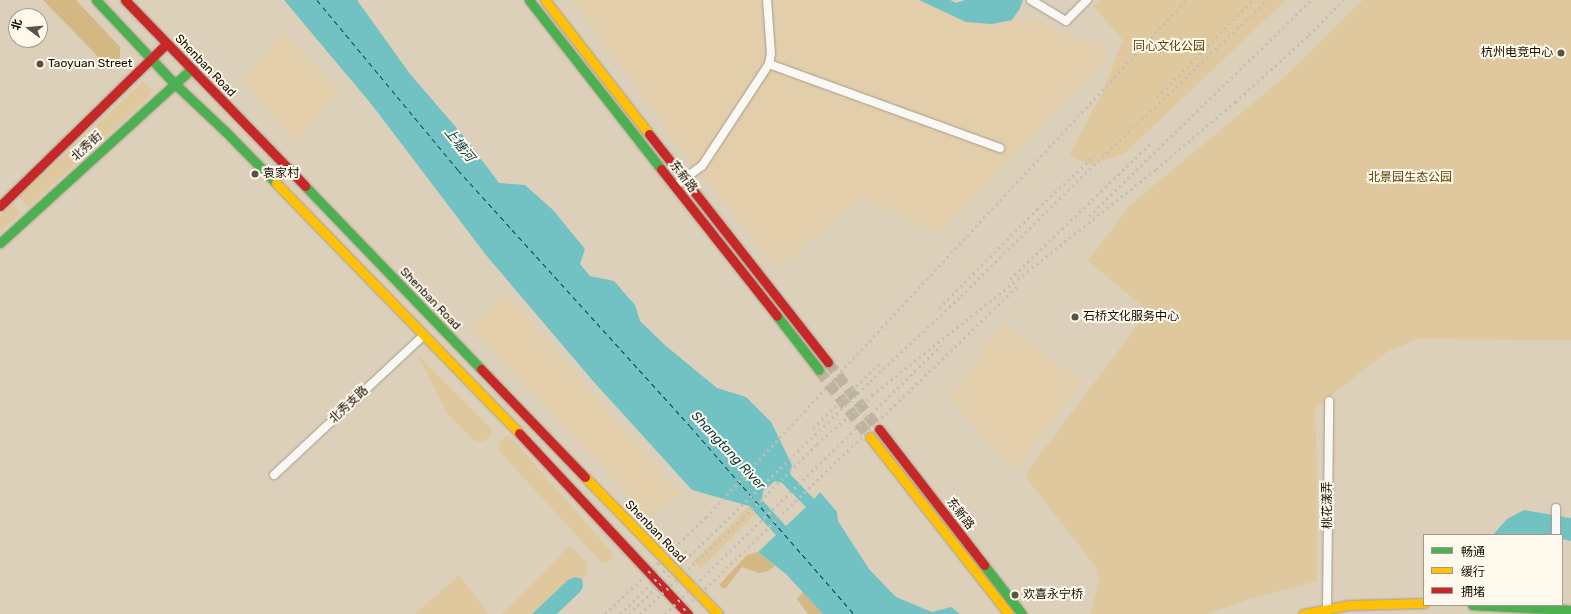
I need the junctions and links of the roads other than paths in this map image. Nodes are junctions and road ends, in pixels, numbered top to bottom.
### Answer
1 (96, 0) edge
2 (124, 0) edge
3 (528, 0) edge
4 (545, 0) edge
5 (767, 0) edge
6 (1087, 0) edge
7 (1032, 1) edge
8 (166, 44) junction
9 (152, 58) junction
10 (769, 64) junction
11 (191, 69) junction
12 (174, 84) junction
13 (1000, 148) dead end
14 (685, 180) junction
15 (675, 186) junction
16 (0, 206) edge
17 (0, 243) edge
18 (424, 335) junction
19 (828, 362) tunnel mouth
20 (819, 370) tunnel mouth
21 (1329, 401) dead end
22 (879, 429) tunnel mouth
23 (870, 437) tunnel mouth
24 (274, 475) dead end
25 (1556, 508) dead end
26 (1556, 534) edge
27 (1422, 603) edge
28 (1492, 606) edge
29 (1327, 609) junction
30 (1556, 609) edge
31 (1571, 610) edge
32 (688, 614) edge
33 (718, 614) edge
34 (1009, 614) edge
35 (1022, 614) edge
36 (1303, 614) edge

1 - 9 main road
2 - 8 main road, Shenban Road
3 - 15 main road, 东新路
4 - 14 main road, 东新路
5 - 10 street
6 - 7 street
8 - 9 main road, 北秀街
8 - 11 main road, Shenban Road
9 - 12 main road
9 - 16 main road, 北秀街
10 - 13 street
10 - 14 street
11 - 12 main road, 北秀街
11 - 33 main road, Shenban Road
12 - 17 main road, 北秀街
12 - 18 main road
14 - 15 street
14 - 19 main road, 东新路
15 - 20 main road, 东新路
18 - 24 street, 北秀支路
18 - 32 main road
21 - 29 street, 桃花漾弄
22 - 35 main road, 东新路
23 - 34 main road, 东新路
25 - 26 street
27 - 29 main road
28 - 30 main road
29 - 36 main road
30 - 31 main road

